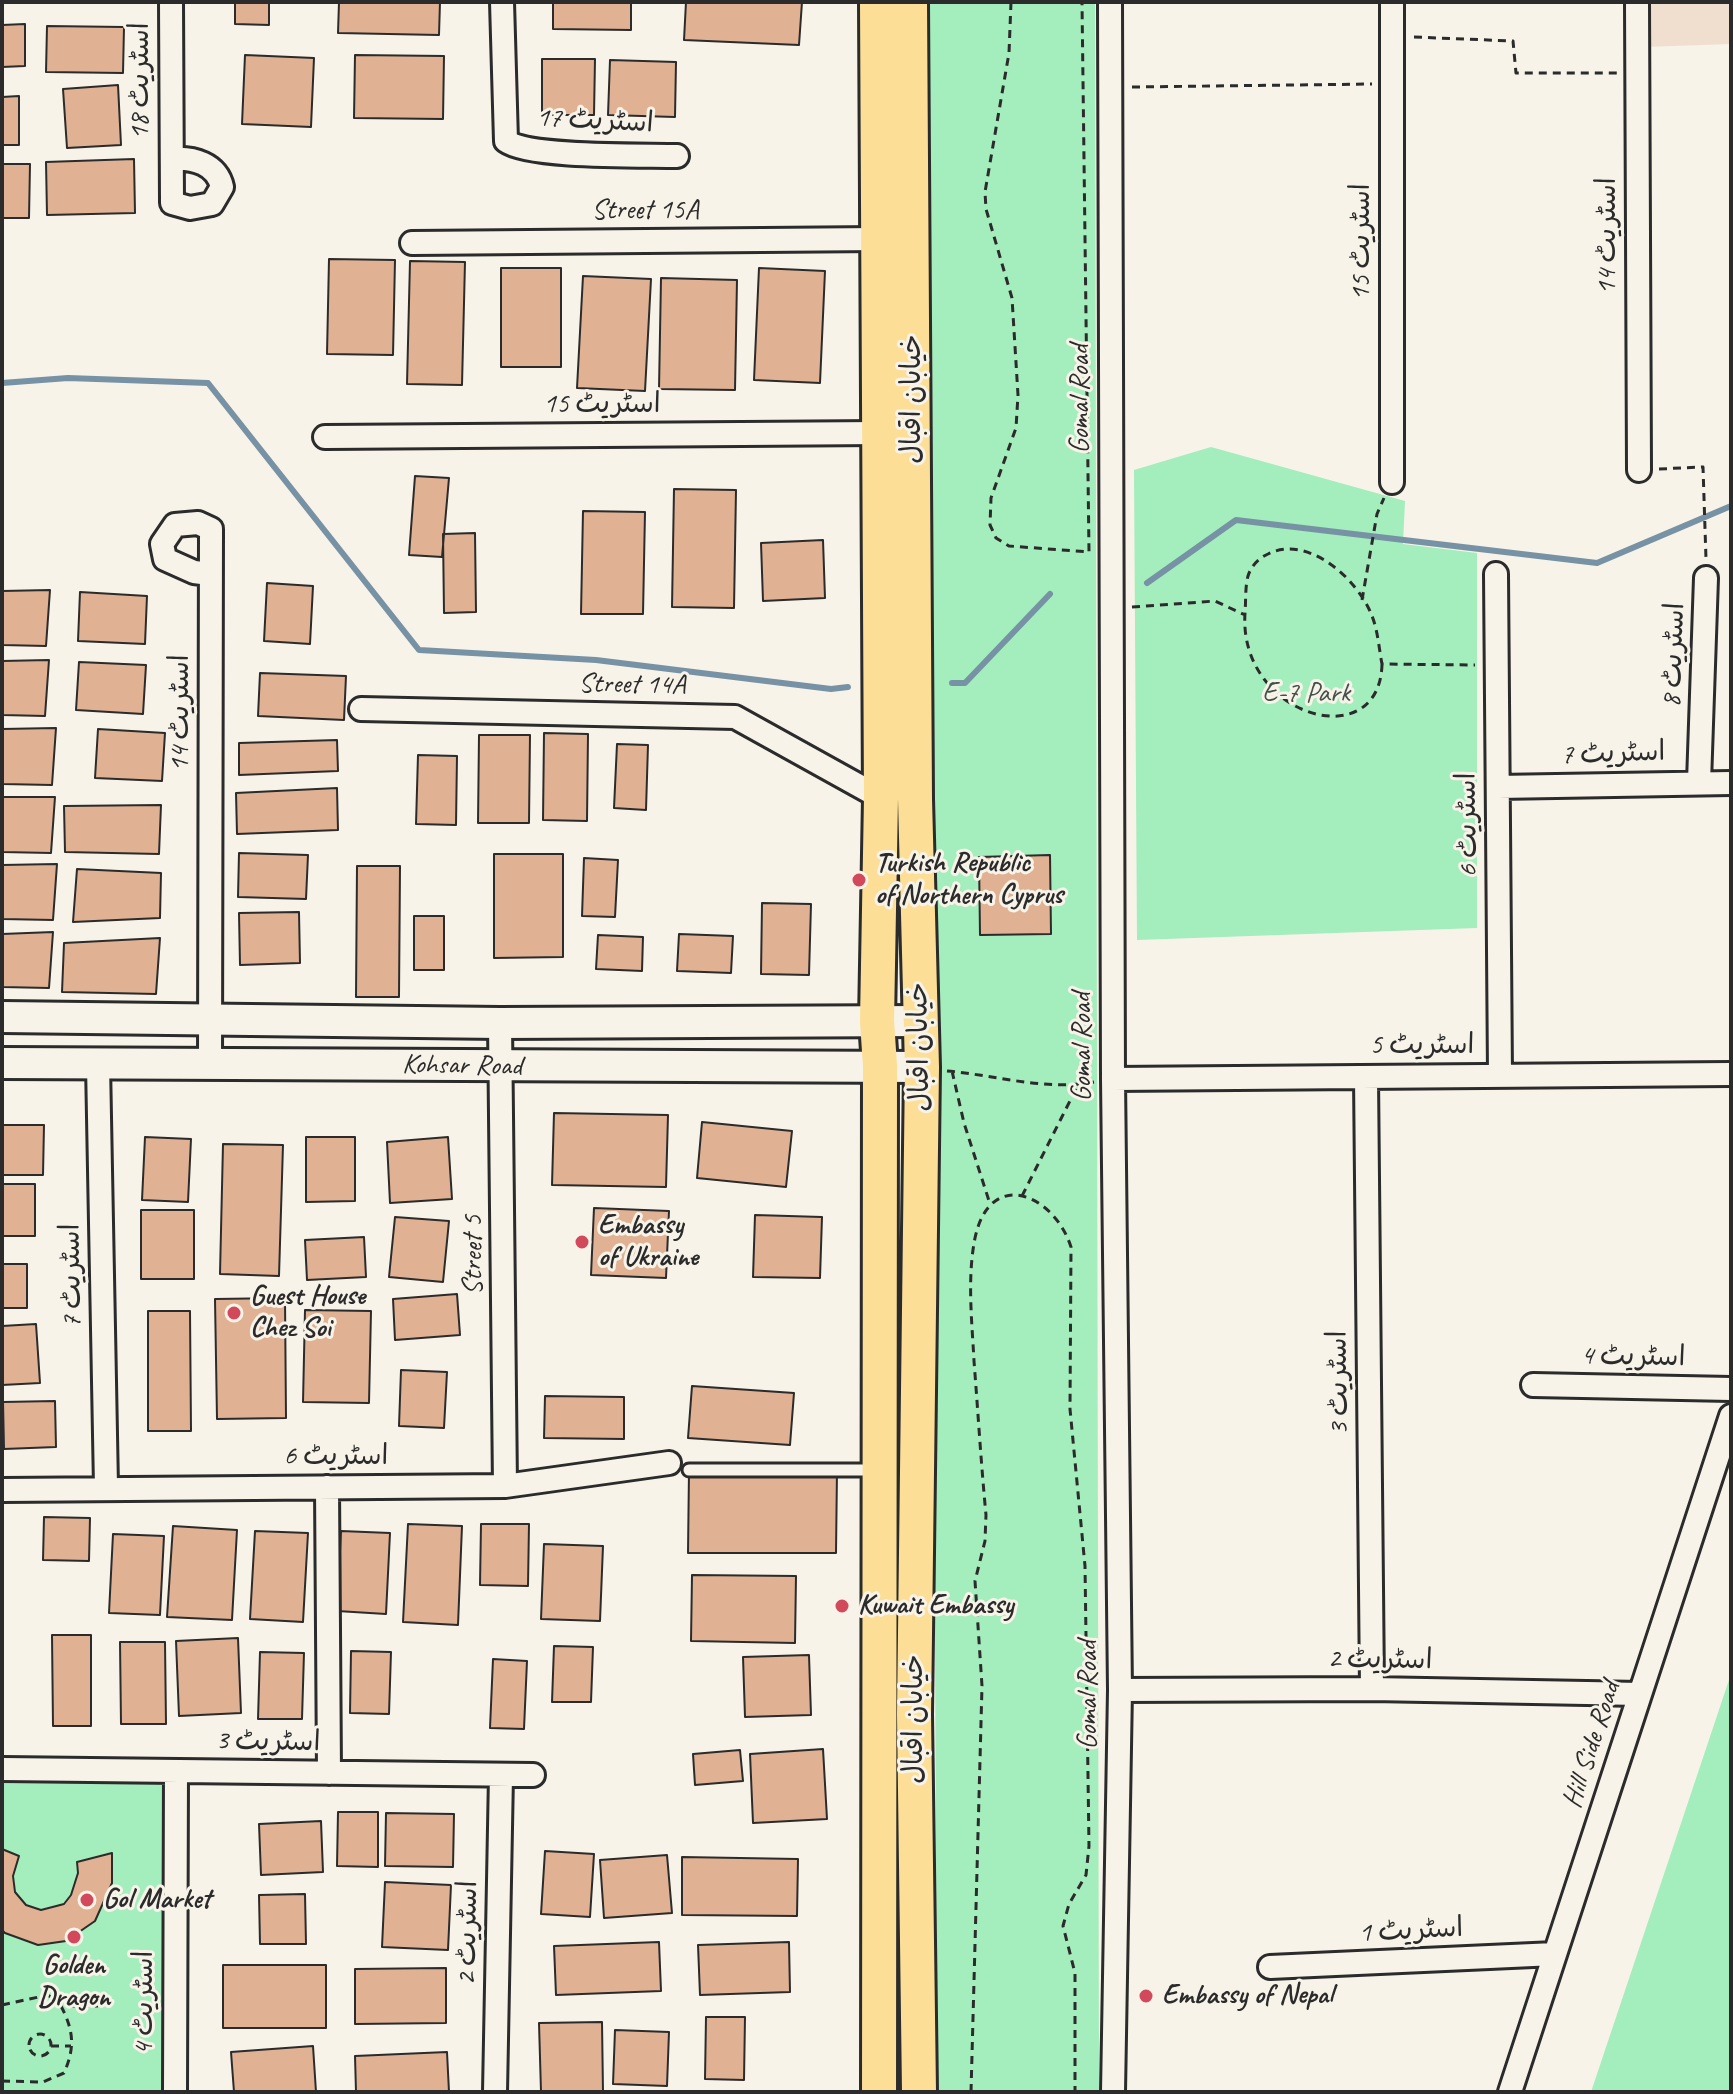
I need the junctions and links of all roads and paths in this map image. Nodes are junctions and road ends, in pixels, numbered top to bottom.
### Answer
1 (171, 2) edge
2 (502, 2) edge
3 (877, 2) edge
4 (910, 2) edge
5 (1011, 2) edge
6 (1082, 2) edge
7 (1110, 2) edge
8 (1392, 2) edge
9 (1637, 2) edge
10 (1392, 36) junction
11 (1637, 73) junction
12 (1392, 84) junction
13 (1110, 88) junction
14 (677, 156) dead end
15 (172, 159) dead end
16 (879, 239) junction
17 (412, 243) dead end
18 (880, 433) junction
19 (325, 437) dead end
20 (1639, 470) joint
21 (1392, 482) dead end
22 (1377, 514) dead end
23 (210, 574) dead end
24 (1496, 574) dead end
25 (1706, 578) joint
26 (1362, 600) junction
27 (1112, 608) junction
28 (1245, 615) junction
29 (1382, 664) junction
30 (1495, 664) junction
31 (361, 709) dead end
32 (1699, 782) junction
33 (1731, 783) edge
34 (1498, 787) junction
35 (881, 798) junction
36 (2, 1017) edge
37 (211, 1021) junction
38 (877, 1021) junction
39 (921, 1021) junction
40 (500, 1023) junction
41 (2, 1063) edge
42 (98, 1064) junction
43 (210, 1064) junction
44 (880, 1066) junction
45 (503, 1067) junction
46 (937, 1069) junction
47 (1731, 1074) edge
48 (1500, 1075) junction
49 (1366, 1077) junction
50 (1113, 1079) junction
51 (1078, 1085) junction
52 (1022, 1196) junction
53 (990, 1204) junction
54 (1533, 1385) dead end
55 (1731, 1389) edge
56 (1731, 1416) edge
57 (679, 1466) joint
58 (880, 1470) junction
59 (505, 1486) junction
60 (106, 1487) junction
61 (327, 1487) junction
62 (2, 1490) edge
63 (1372, 1689) junction
64 (1120, 1690) junction
65 (1640, 1694) junction
66 (2, 1769) edge
67 (176, 1771) junction
68 (329, 1773) junction
69 (501, 1775) junction
70 (533, 1775) dead end
71 (1555, 1954) junction
72 (1270, 1967) dead end
73 (2, 2005) edge
74 (61, 2006) junction
75 (98, 2006) dead end
76 (51, 2046) junction
77 (73, 2046) junction
78 (2, 2081) edge
79 (175, 2092) edge
80 (495, 2092) edge
81 (879, 2092) edge
82 (919, 2092) edge
83 (971, 2092) edge
84 (1075, 2092) edge
85 (1113, 2092) edge
86 (1510, 2092) edge

1 - 15 street, اسٹریٹ 18
2 - 14 street, اسٹریٹ 17
3 - 16 main road, خیابان اقبال
4 - 39 main road, خیابان اقبال
5 - 6 path
7 - 13 street, Gomal Road
8 - 10 street, اسٹریٹ 15
9 - 11 street, اسٹریٹ 14
10 - 11 path
10 - 12 street, اسٹریٹ 15
11 - 20 street, اسٹریٹ 14
12 - 13 path
12 - 21 street, اسٹریٹ 15
13 - 27 street, Gomal Road
16 - 17 street, Street 15A
16 - 18 main road, خیابان اقبال
18 - 19 street, اسٹریٹ 15
18 - 35 main road, خیابان اقبال
20 - 25 path
22 - 26 path
23 - 37 street, اسٹریٹ 14
24 - 30 street, اسٹریٹ 6
25 - 32 street, اسٹریٹ 8
26 - 28 path
26 - 29 path
27 - 28 path
27 - 50 street, Gomal Road
28 - 29 path
29 - 30 path
30 - 34 street, اسٹریٹ 6
31 - 35 street, Street 14A
32 - 33 street, اسٹریٹ 7
32 - 34 street, اسٹریٹ 7
34 - 48 street, اسٹریٹ 6
35 - 38 main road, خیابان اقبال
36 - 37 street, Kohsar Road
37 - 40 street, Kohsar Road
37 - 43 street
38 - 39 street, Kohsar Road
38 - 40 street, Kohsar Road
38 - 44 main road, خیابان اقبال
39 - 46 main road, خیابان اقبال
40 - 45 street, Street 5
41 - 42 street, Kohsar Road
42 - 43 street, Kohsar Road
42 - 60 street, اسٹریٹ 7
43 - 45 street, Kohsar Road
44 - 45 street, Kohsar Road
44 - 46 street, Kohsar Road
44 - 58 main road, خیابان اقبال
45 - 59 street, Street 5
46 - 51 path
46 - 53 path
46 - 82 main road, خیابان اقبال
47 - 48 street, اسٹریٹ 5
48 - 49 street, اسٹریٹ 5
49 - 50 street, اسٹریٹ 5
49 - 63 street, اسٹریٹ 3
50 - 51 path
50 - 64 street, Gomal Road
51 - 52 path
52 - 53 path
52 - 84 path
53 - 83 path
54 - 55 street, اسٹریٹ 4
56 - 65 street, Hill Side Road
57 - 58 lane
57 - 59 street, اسٹریٹ 6
58 - 81 main road, خیابان اقبال
59 - 61 street, اسٹریٹ 6
60 - 61 street, اسٹریٹ 6
60 - 62 street, اسٹریٹ 6
61 - 68 street
63 - 64 street, اسٹریٹ 2
63 - 65 street, اسٹریٹ 2
64 - 85 street, Gomal Road
65 - 71 street, Hill Side Road
66 - 67 street, اسٹریٹ 3
67 - 68 street, اسٹریٹ 3
67 - 79 street, اسٹریٹ 4
68 - 69 street, اسٹریٹ 3
69 - 70 street, اسٹریٹ 3
69 - 80 street, اسٹریٹ 2
71 - 72 street, اسٹریٹ 1
71 - 86 street, Hill Side Road
73 - 74 path
74 - 75 path
74 - 77 path
76 - 76 path
76 - 77 path
77 - 78 path

